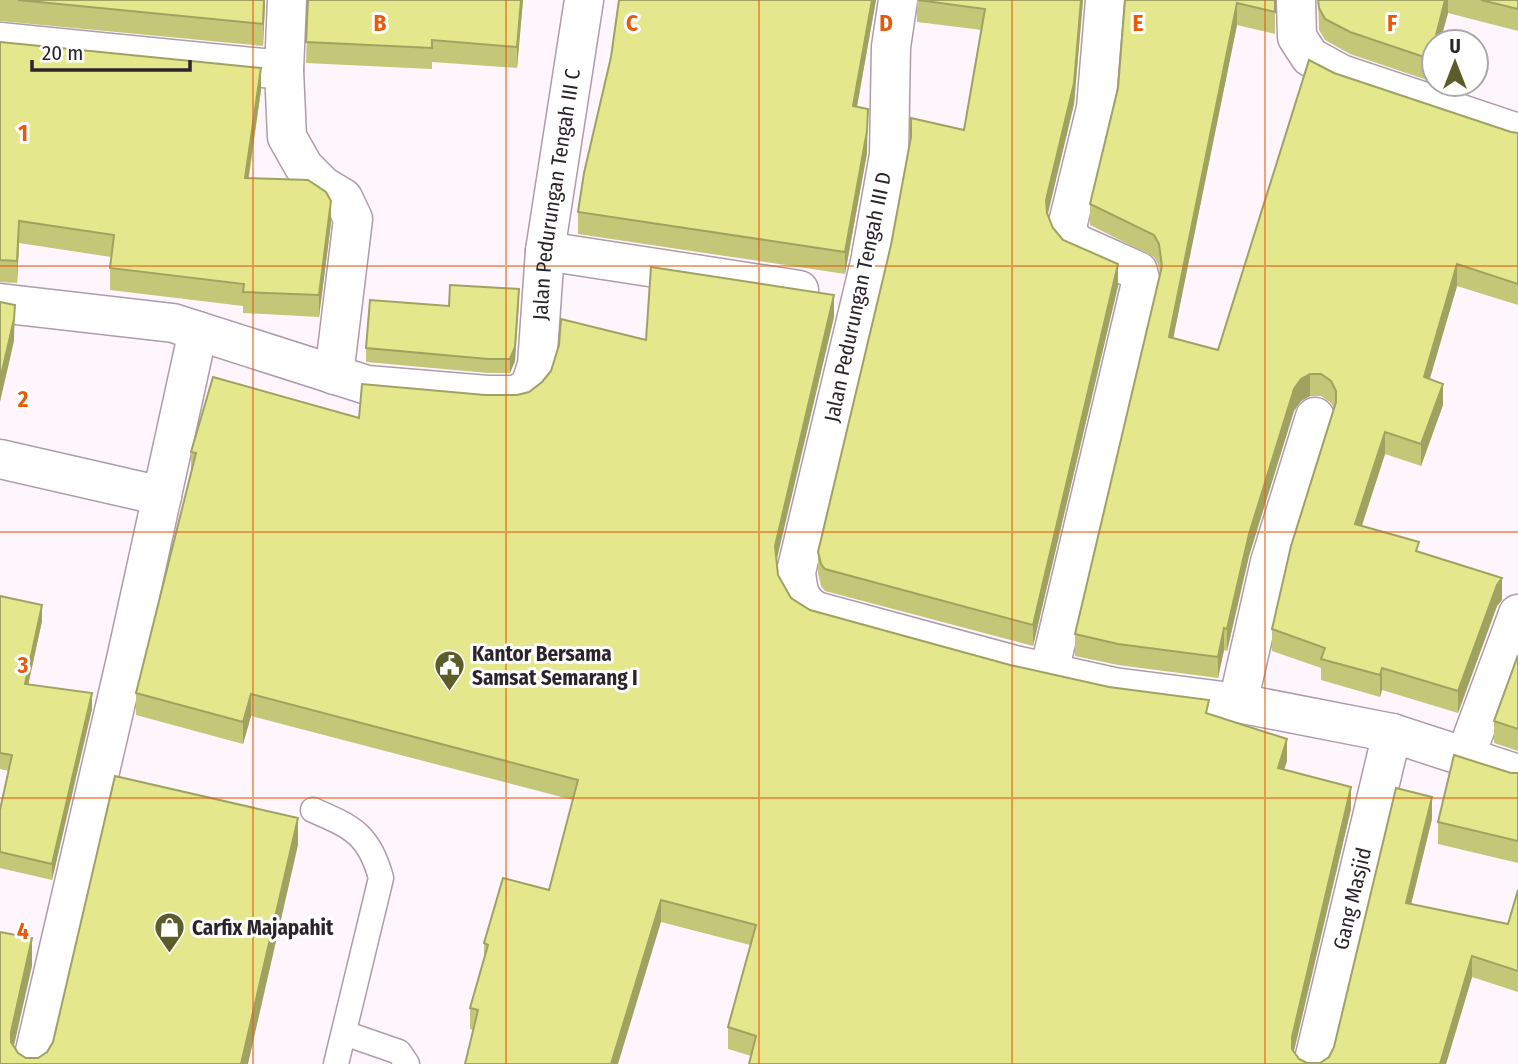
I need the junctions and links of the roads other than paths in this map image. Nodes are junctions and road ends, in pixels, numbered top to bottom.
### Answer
1 (287, 0) edge
2 (584, 0) edge
3 (898, 0) edge
4 (1105, 0) edge
5 (1296, 0) edge
6 (0, 41) edge
7 (284, 70) junction
8 (1518, 133) edge
9 (545, 251) junction
10 (862, 299) junction
11 (0, 303) edge
12 (198, 331) junction
13 (334, 375) junction
14 (1314, 417) dead end
15 (0, 460) edge
16 (162, 496) junction
17 (1518, 614) edge
18 (1049, 672) junction
19 (1238, 703) junction
20 (1392, 733) junction
21 (1465, 757) junction
22 (1518, 774) edge
23 (313, 810) dead end
24 (344, 1033) junction
25 (32, 1064) edge
26 (337, 1064) edge
27 (407, 1064) edge
28 (1313, 1064) edge

1 - 7 street
2 - 9 street, Jalan Pedurungan Tengah III C
3 - 10 street, Jalan Pedurungan Tengah III D
4 - 18 street
5 - 8 street
6 - 7 street
7 - 13 street
9 - 10 street
9 - 13 street, Jalan Pedurungan Tengah III C
10 - 18 street, Jalan Pedurungan Tengah III D
11 - 12 street
12 - 13 street
12 - 16 street
14 - 19 street
15 - 16 street
16 - 25 street
17 - 21 street
18 - 19 street
19 - 20 street
20 - 21 street
20 - 28 street, Gang Masjid
21 - 22 street
23 - 24 lane
24 - 26 lane
24 - 27 lane

